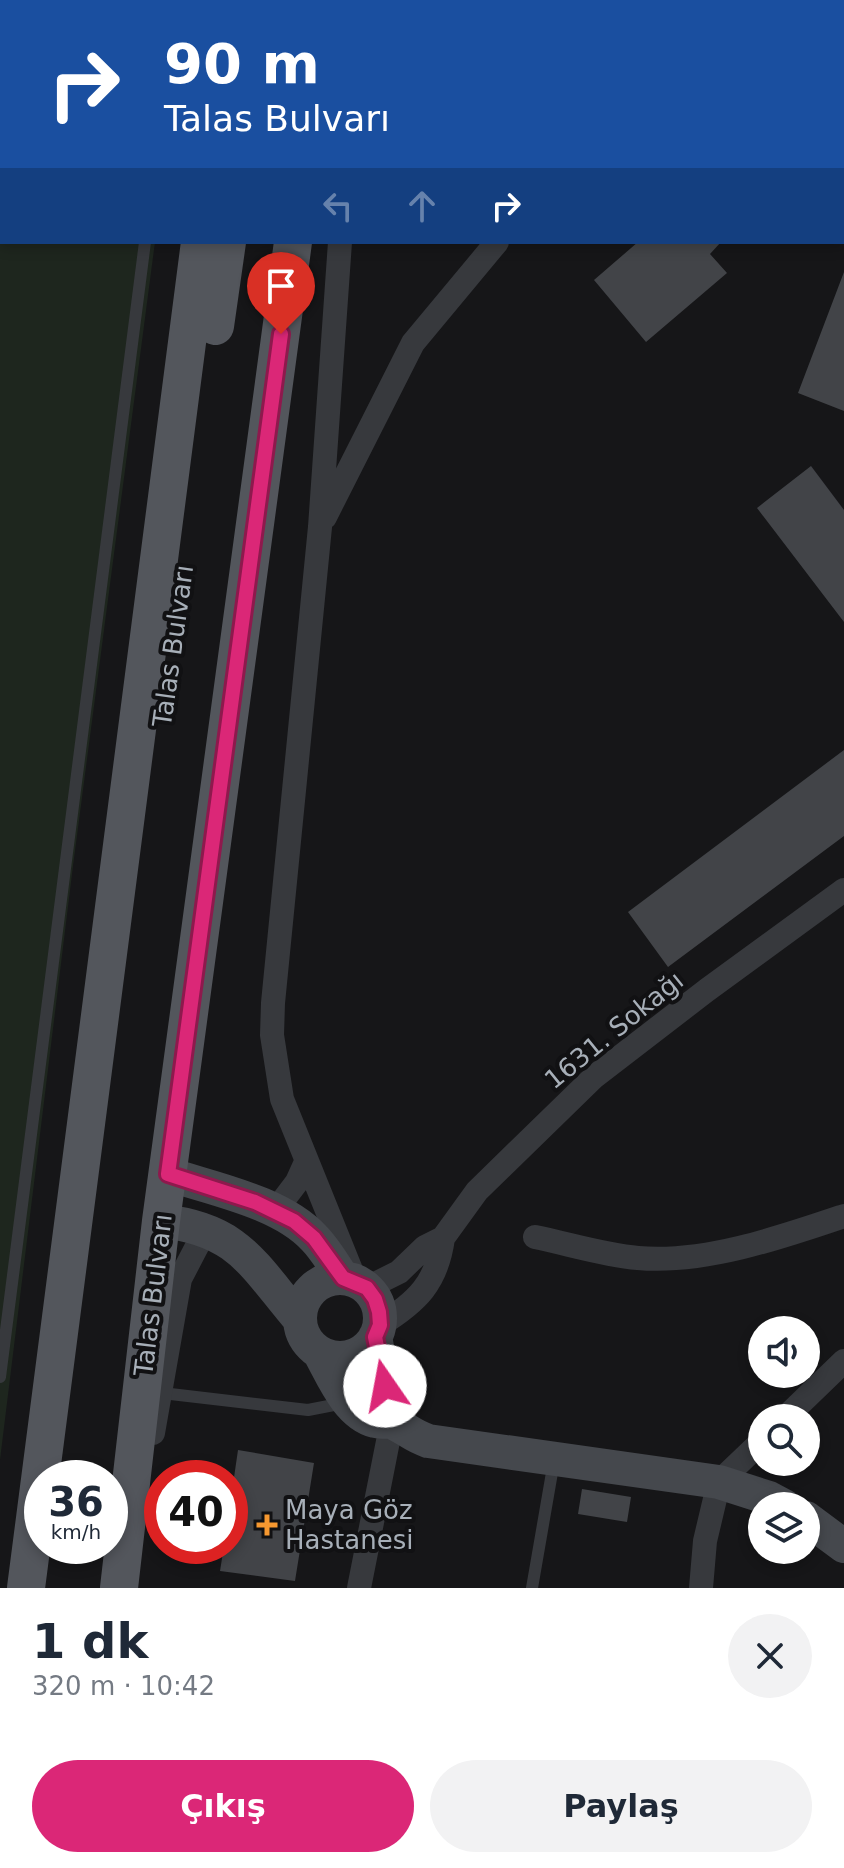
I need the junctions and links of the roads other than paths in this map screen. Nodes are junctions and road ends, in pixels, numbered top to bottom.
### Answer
1 (145, 244) edge
2 (200, 244) edge
3 (227, 244) edge
4 (293, 244) edge
5 (340, 244) edge
6 (495, 244) edge
7 (320, 527) junction
8 (844, 890) edge
9 (306, 1162) junction
10 (168, 1174) junction
11 (275, 1211) junction
12 (844, 1216) edge
13 (161, 1221) junction
14 (206, 1229) junction
15 (535, 1237) dead end
16 (443, 1238) junction
17 (355, 1283) junction
18 (300, 1320) junction
19 (377, 1331) junction
20 (319, 1352) junction
21 (844, 1361) edge
22 (0, 1377) edge
23 (162, 1393) junction
24 (348, 1401) junction
25 (799, 1404) edge
26 (392, 1421) junction
27 (748, 1454) edge
28 (555, 1458) junction
29 (67, 1460) edge
30 (719, 1482) junction
31 (750, 1492) edge
32 (820, 1528) edge
33 (844, 1546) edge
34 (55, 1564) edge
35 (26, 1588) edge
36 (52, 1588) edge
37 (120, 1588) edge
38 (359, 1588) edge
39 (532, 1588) edge
40 (701, 1588) edge

1 - 22 lane
2 - 35 main road
3 - 29 main road, Talas Bulvarı
4 - 10 main road, Talas Bulvarı
5 - 7 street
6 - 7 street
7 - 9 street
8 - 16 street, 1631. Sokağı
9 - 11 street
9 - 17 street
10 - 11 street
10 - 13 main road, Talas Bulvarı
11 - 17 street
12 - 15 street
13 - 14 street
13 - 37 main road, Talas Bulvarı
14 - 18 street
14 - 23 street
16 - 17 street, 1631. Sokağı
16 - 19 street, 1631. Sokağı
17 - 18 street
17 - 19 street
18 - 20 street
19 - 20 street
19 - 26 street
20 - 24 street
21 - 25 street
23 - 24 lane
23 - 37 street
24 - 26 street
26 - 28 street
26 - 38 street
27 - 30 street
28 - 30 street
28 - 39 lane
30 - 31 street
30 - 40 street
32 - 33 street
34 - 36 main road

